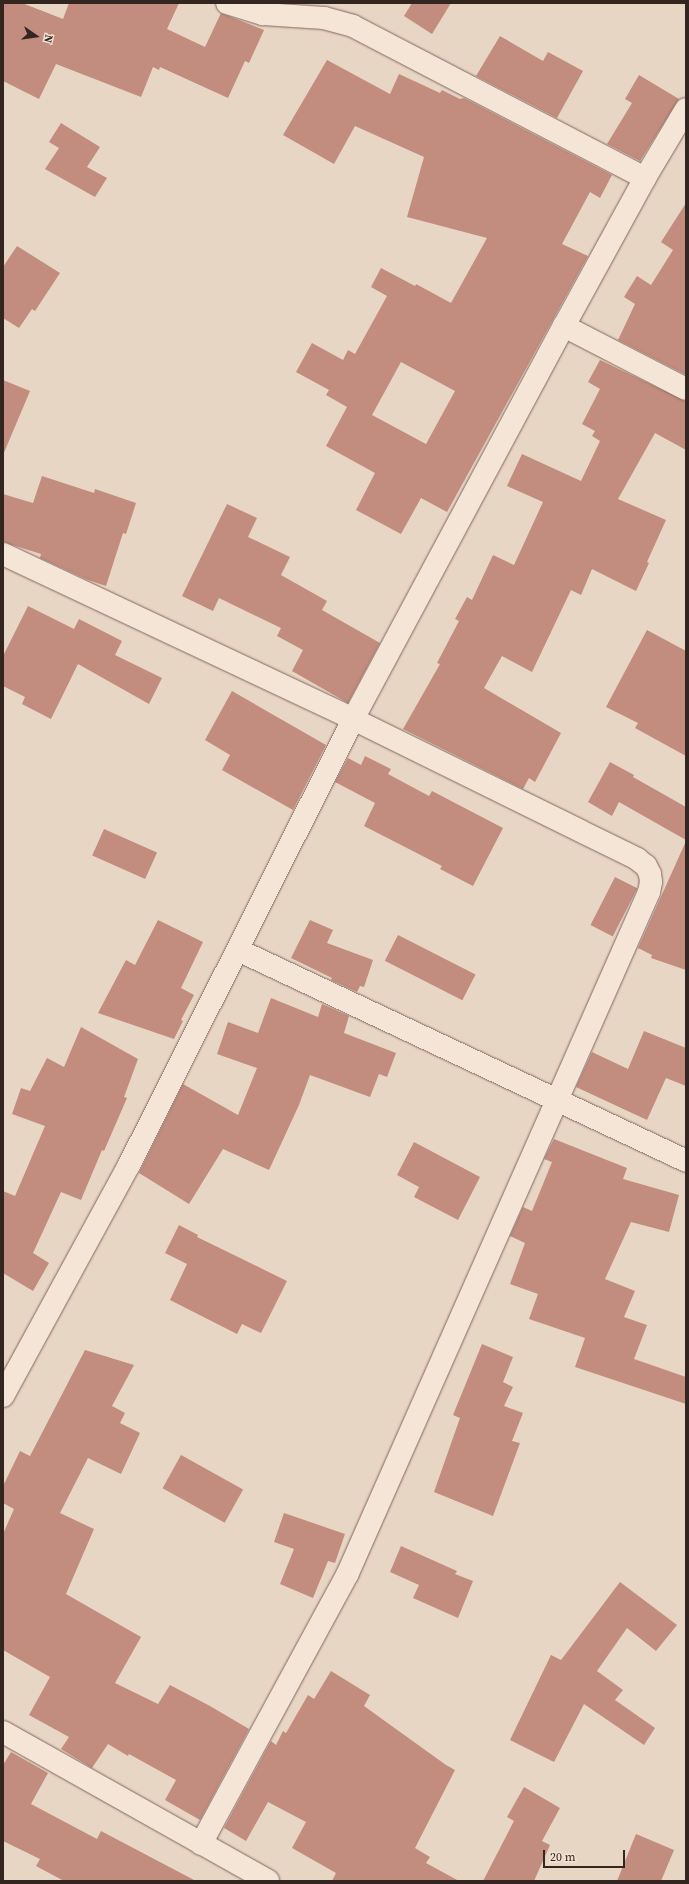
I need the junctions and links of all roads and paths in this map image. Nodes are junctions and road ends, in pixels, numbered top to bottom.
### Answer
1 (227, 3) edge
2 (686, 109) edge
3 (645, 178) junction
4 (564, 326) junction
5 (686, 389) edge
6 (3, 554) edge
7 (353, 719) junction
8 (238, 950) junction
9 (557, 1101) junction
10 (686, 1161) edge
11 (3, 1396) edge
12 (3, 1732) edge
13 (201, 1844) junction
14 (268, 1881) edge

1 - 3 street
2 - 3 street
3 - 4 street
4 - 5 street
4 - 7 street
6 - 7 street
7 - 8 street
7 - 9 street
8 - 9 street
8 - 11 street
9 - 10 street
9 - 13 street
12 - 13 street
13 - 14 street

